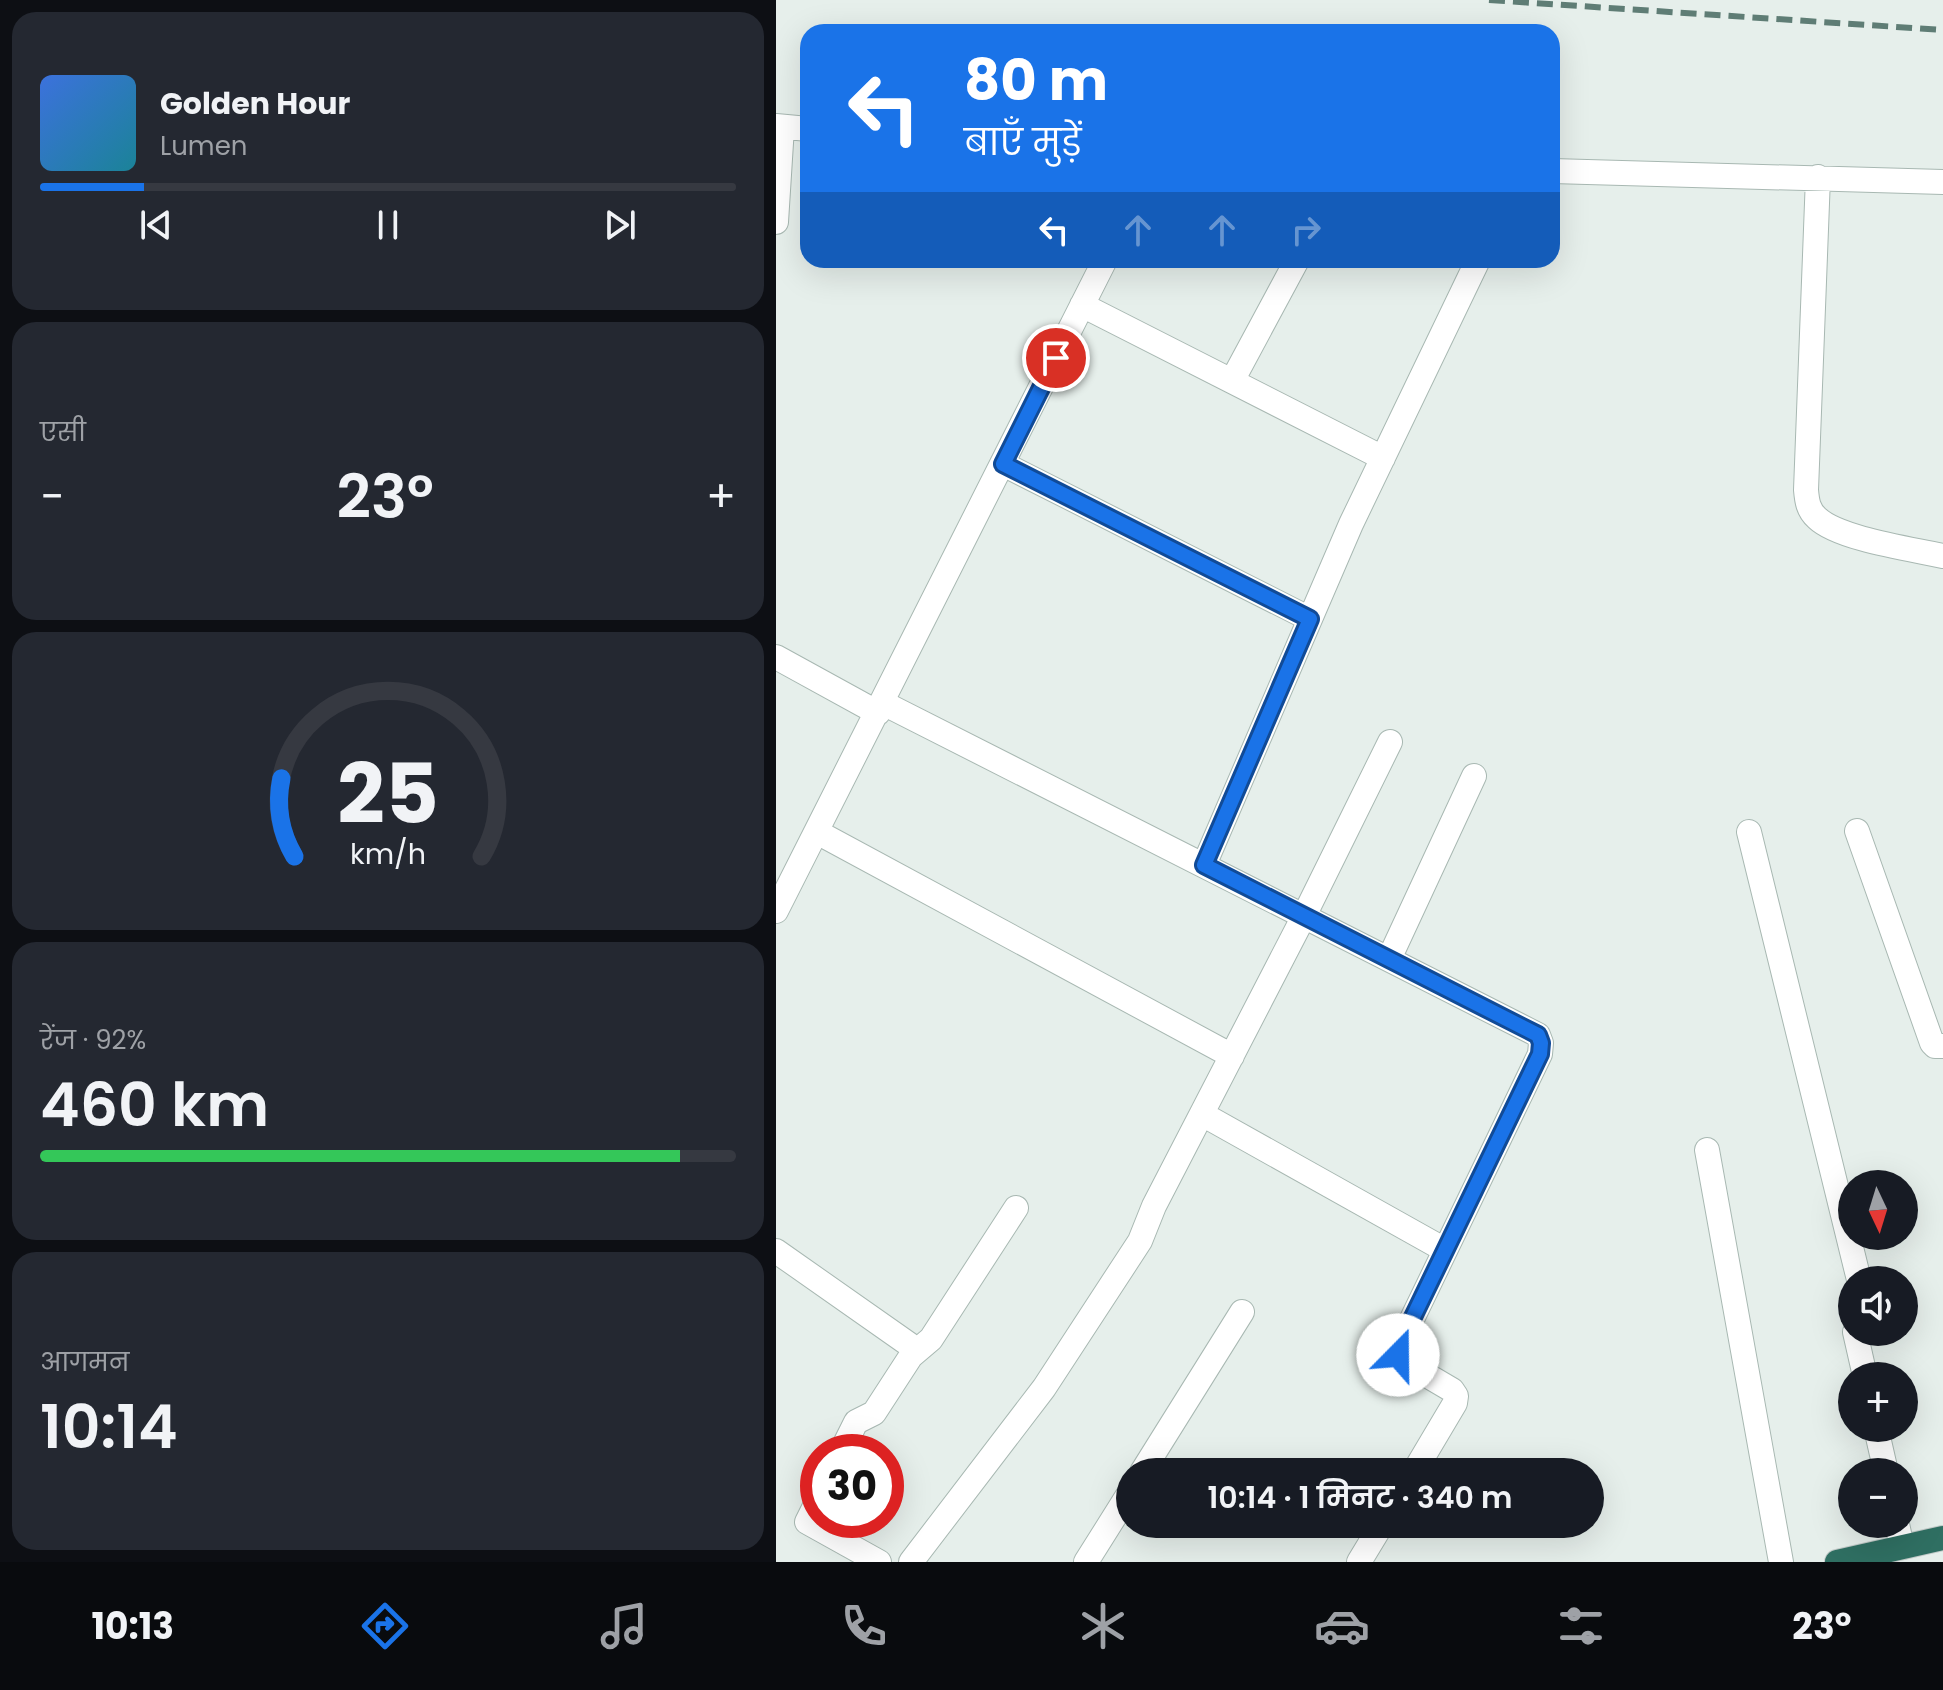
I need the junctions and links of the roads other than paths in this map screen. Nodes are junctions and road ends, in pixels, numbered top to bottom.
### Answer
1 (779, 127) edge
2 (800, 128) edge
3 (1560, 171) edge
4 (1818, 177) junction
5 (1943, 182) edge
6 (776, 222) edge
7 (1101, 268) edge
8 (1293, 268) edge
9 (1474, 268) edge
10 (1082, 305) junction
11 (1232, 381) junction
12 (1383, 458) junction
13 (1003, 464) junction
14 (1943, 556) edge
15 (1310, 619) junction
16 (776, 657) edge
17 (880, 708) junction
18 (1390, 742) dead end
19 (1474, 776) dead end
20 (1857, 831) dead end
21 (817, 832) junction
22 (1749, 832) dead end
23 (1204, 865) junction
24 (776, 911) edge
25 (1304, 916) junction
26 (1389, 959) junction
27 (1943, 1046) edge
28 (1232, 1056) junction
29 (1202, 1114) junction
30 (1707, 1150) dead end
31 (1016, 1208) dead end
32 (1445, 1250) junction
33 (776, 1251) edge
34 (1856, 1266) edge
35 (1242, 1312) dead end
36 (917, 1350) junction
37 (850, 1434) edge
38 (1151, 1458) edge
39 (1422, 1458) edge
40 (1116, 1514) edge
41 (1918, 1537) edge
42 (836, 1538) edge
43 (1374, 1538) edge
44 (1896, 1538) edge
45 (1943, 1538) edge
46 (1845, 1561) edge
47 (879, 1562) edge
48 (911, 1562) edge
49 (1086, 1562) edge
50 (1359, 1562) edge
51 (1781, 1562) edge

1 - 2 street
1 - 6 street
3 - 4 street
4 - 5 street
4 - 14 street
7 - 10 street
8 - 11 street
9 - 12 street
10 - 11 street
10 - 13 street
11 - 12 street
12 - 15 street
13 - 15 street
13 - 17 street
15 - 23 street
16 - 17 street
17 - 21 street
17 - 23 street
18 - 25 street
19 - 26 street
20 - 27 street
21 - 24 street
21 - 28 street
22 - 34 street
23 - 25 street
25 - 26 street
25 - 28 street
26 - 32 street
28 - 29 street
29 - 32 street
29 - 48 street
30 - 51 street
31 - 36 street
32 - 39 street
33 - 36 street
35 - 38 street
36 - 37 street
40 - 49 street
41 - 45 highway
42 - 47 street
43 - 50 street
44 - 46 highway

